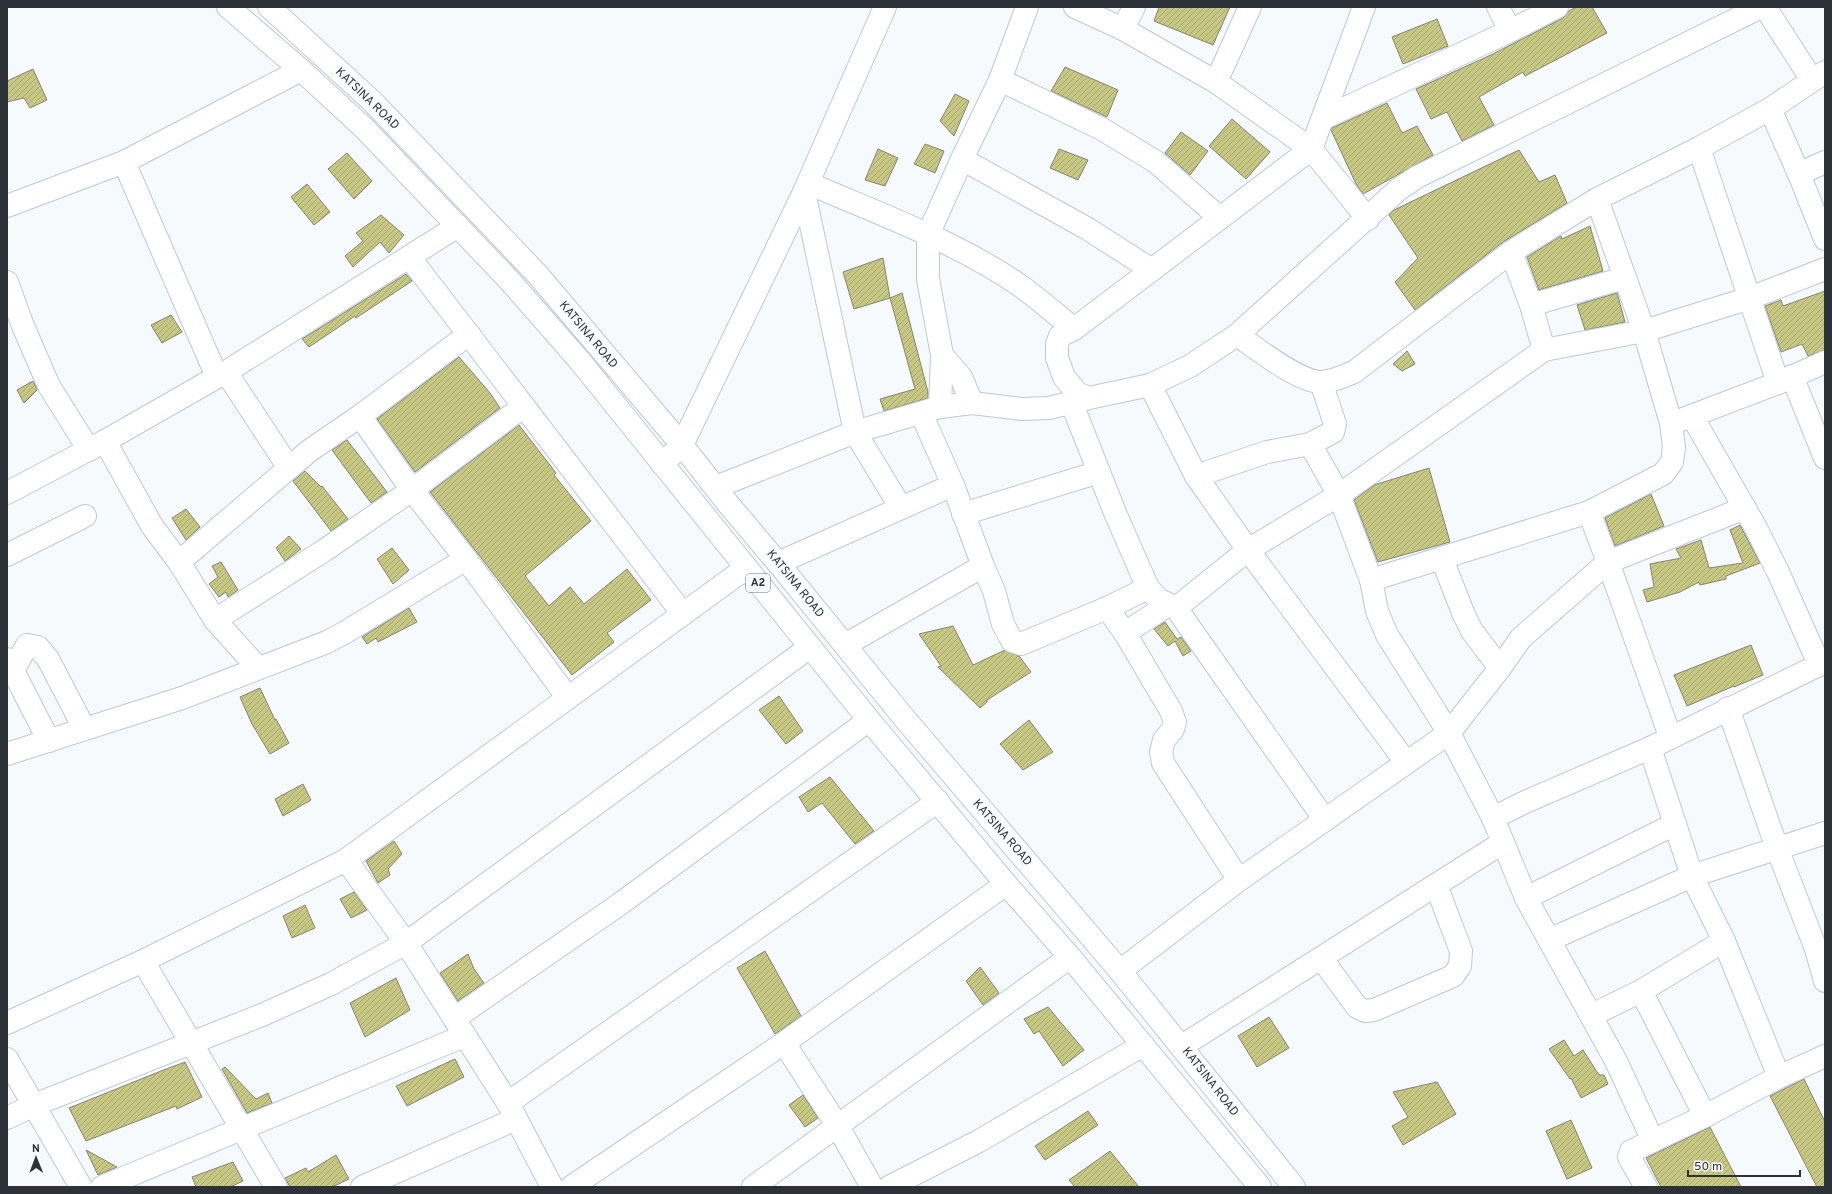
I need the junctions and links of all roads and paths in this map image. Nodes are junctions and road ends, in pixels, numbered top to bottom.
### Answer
1 (228, 7) edge
2 (269, 7) edge
3 (885, 7) edge
4 (1027, 7) edge
5 (1075, 7) edge
6 (1134, 7) edge
7 (1250, 7) edge
8 (1364, 7) edge
9 (1498, 7) edge
10 (1556, 7) edge
11 (1761, 7) edge
12 (1765, 7) edge
13 (1124, 30) junction
14 (1510, 31) junction
15 (301, 70) junction
16 (1819, 76) edge
17 (1000, 80) junction
18 (1216, 82) junction
19 (1770, 109) junction
20 (1324, 118) junction
21 (1699, 148) junction
22 (1311, 149) junction
23 (962, 159) junction
24 (124, 162) junction
25 (1825, 162) edge
26 (1799, 174) junction
27 (806, 188) junction
28 (1597, 199) junction
29 (7, 206) edge
30 (1220, 218) junction
31 (1368, 219) junction
32 (458, 226) junction
33 (928, 235) junction
34 (1825, 239) edge
35 (1511, 252) junction
36 (410, 258) junction
37 (1825, 269) edge
38 (1152, 270) junction
39 (1624, 278) junction
40 (7, 282) edge
41 (1750, 298) junction
42 (1531, 305) junction
43 (1074, 329) junction
44 (1644, 331) junction
45 (469, 334) junction
46 (1237, 335) junction
47 (1544, 350) junction
48 (942, 355) junction
49 (1825, 362) edge
50 (221, 374) junction
51 (1785, 379) junction
52 (1321, 382) junction
53 (1150, 385) junction
54 (1081, 401) junction
55 (972, 403) junction
56 (524, 406) junction
57 (931, 410) junction
58 (360, 416) junction
59 (1692, 416) junction
60 (1671, 423) junction
61 (855, 432) junction
62 (1310, 444) junction
63 (682, 445) junction
64 (97, 446) junction
65 (1825, 458) edge
66 (662, 464) junction
67 (289, 468) junction
68 (1099, 472) junction
69 (1196, 476) junction
70 (953, 485) junction
71 (716, 487) junction
72 (412, 490) junction
73 (7, 493) edge
74 (1339, 495) junction
75 (901, 508) junction
76 (1745, 508) junction
77 (1589, 512) junction
78 (963, 514) junction
79 (85, 516) dead end
80 (1248, 550) junction
81 (7, 556) edge
82 (466, 559) junction
83 (1442, 559) junction
84 (179, 562) junction
85 (1608, 562) junction
86 (778, 563) junction
87 (983, 566) junction
88 (746, 568) junction
89 (1371, 580) junction
90 (1148, 588) junction
91 (1172, 607) junction
92 (1107, 608) junction
93 (683, 614) junction
94 (215, 620) junction
95 (1125, 633) junction
96 (845, 645) junction
97 (810, 646) junction
98 (1822, 663) edge
99 (10, 664) edge
100 (258, 668) junction
101 (1500, 668) junction
102 (568, 698) junction
103 (1728, 708) junction
104 (869, 720) junction
105 (84, 728) junction
106 (1449, 733) junction
107 (1670, 736) junction
108 (49, 741) junction
109 (1650, 748) junction
110 (7, 754) edge
111 (1406, 762) junction
112 (938, 801) junction
113 (1493, 818) junction
114 (1326, 820) junction
115 (1675, 824) junction
116 (1825, 833) edge
117 (1502, 842) junction
118 (1777, 848) junction
119 (346, 860) junction
120 (1692, 876) junction
121 (1239, 880) junction
122 (1006, 884) junction
123 (1436, 885) junction
124 (1526, 898) junction
125 (1549, 940) junction
126 (1724, 941) junction
127 (406, 943) junction
128 (1821, 947) edge
129 (1070, 957) junction
130 (1321, 958) junction
131 (143, 961) junction
132 (1120, 971) junction
133 (1825, 981) edge
134 (1641, 990) junction
135 (1592, 1015) junction
136 (7, 1023) edge
137 (459, 1027) junction
138 (192, 1043) junction
139 (784, 1043) junction
140 (1143, 1045) junction
141 (1182, 1046) junction
142 (1825, 1056) edge
143 (7, 1060) edge
144 (1780, 1077) junction
145 (34, 1105) junction
146 (512, 1111) junction
147 (1705, 1116) junction
148 (7, 1118) edge
149 (837, 1125) junction
150 (242, 1128) junction
151 (1653, 1141) junction
152 (81, 1187) edge
153 (102, 1187) edge
154 (276, 1187) edge
155 (362, 1187) edge
156 (552, 1187) edge
157 (571, 1187) edge
158 (753, 1187) edge
159 (872, 1187) edge
160 (889, 1187) edge
161 (1260, 1187) edge
162 (1294, 1187) edge
163 (1646, 1187) edge

1 - 15 main road, A2
2 - 63 main road, KATSINA ROAD / A2
3 - 27 main road
4 - 17 main road
5 - 13 main road
6 - 13 main road
7 - 18 main road
8 - 20 main road
9 - 14 main road
10 - 14 main road
11 - 31 main road
12 - 16 main road
13 - 18 main road
14 - 20 main road
15 - 24 main road
15 - 32 main road, A2
16 - 19 main road
17 - 23 main road
17 - 30 main road
18 - 22 main road
19 - 21 main road
19 - 26 main road
20 - 22 main road
21 - 28 main road
21 - 41 main road
22 - 30 main road
22 - 31 main road
23 - 33 main road
23 - 38 main road
24 - 29 main road
24 - 50 main road
25 - 26 main road
26 - 34 main road
27 - 33 main road
27 - 61 main road
27 - 63 main road
28 - 35 main road
28 - 39 main road
30 - 38 main road
31 - 46 main road
32 - 36 main road
32 - 66 main road, A2
33 - 43 main road
33 - 48 main road
35 - 42 main road
35 - 52 main road
36 - 45 main road
36 - 50 main road
37 - 41 main road
38 - 43 main road
39 - 42 main road
39 - 44 main road
40 - 64 main road
41 - 44 main road
41 - 51 main road
42 - 47 main road
43 - 54 main road
44 - 47 main road
44 - 60 main road
45 - 56 main road
45 - 58 main road
46 - 52 main road
46 - 53 main road
47 - 74 main road
48 - 55 main road
48 - 57 main road
49 - 51 main road
50 - 64 main road
50 - 67 main road
51 - 59 main road
51 - 65 main road
52 - 62 main road
53 - 54 main road
53 - 69 main road
54 - 55 main road
54 - 68 main road
55 - 57 main road
56 - 72 main road
56 - 93 main road
57 - 61 main road
57 - 70 main road
58 - 67 main road
58 - 72 main road
59 - 60 main road
59 - 76 main road
60 - 77 main road
61 - 71 main road
61 - 75 main road
62 - 69 main road
62 - 74 main road
63 - 66 main road
63 - 71 main road, KATSINA ROAD / A2
64 - 73 main road
64 - 84 main road
66 - 88 main road, A2
67 - 84 main road
68 - 78 main road
68 - 90 main road
69 - 80 main road
70 - 75 main road
70 - 78 main road
71 - 86 main road, KATSINA ROAD / A2
72 - 82 main road
72 - 94 main road
74 - 80 main road
74 - 89 main road
75 - 86 main road
76 - 85 main road
76 - 98 main road
77 - 83 main road
77 - 85 main road
78 - 87 main road
79 - 81 main road
80 - 91 main road
80 - 111 main road
82 - 100 main road
82 - 102 main road
83 - 89 main road
83 - 101 main road
84 - 94 main road
85 - 101 main road
85 - 107 main road
86 - 96 main road, KATSINA ROAD / A2
87 - 92 main road
87 - 96 main road
88 - 93 main road
88 - 97 main road, A2
89 - 106 main road
90 - 91 main road
90 - 92 main road
91 - 95 main road
91 - 114 main road
92 - 95 main road
93 - 102 main road
94 - 100 main road
95 - 121 main road
96 - 132 main road, KATSINA ROAD / A2
97 - 104 main road, A2
97 - 127 main road
98 - 103 main road
99 - 105 main road
99 - 108 main road
100 - 105 main road
101 - 106 main road
102 - 119 main road
103 - 107 main road
103 - 118 main road
104 - 112 main road, A2
104 - 137 main road
105 - 108 main road
106 - 111 main road
106 - 113 main road
107 - 109 main road
108 - 110 main road
109 - 113 main road
109 - 115 main road
111 - 114 main road
112 - 122 main road, A2
112 - 146 main road
113 - 117 main road
114 - 121 main road
115 - 120 main road
115 - 124 main road
116 - 118 main road
117 - 123 main road
117 - 124 main road
118 - 120 main road
118 - 128 main road
119 - 127 main road
119 - 131 main road
120 - 125 main road
120 - 126 main road
121 - 132 main road
122 - 129 main road, A2
122 - 139 main road
123 - 130 main road
123 - 130 main road
124 - 125 main road
125 - 135 main road
126 - 134 main road
126 - 144 main road
127 - 137 main road
127 - 138 main road
128 - 133 main road
129 - 140 main road, A2
129 - 149 main road
130 - 141 main road
131 - 136 main road
131 - 138 main road
132 - 141 main road, KATSINA ROAD / A2
134 - 135 main road
134 - 147 main road
135 - 151 main road
137 - 146 main road
137 - 150 main road
138 - 145 main road
138 - 150 main road
139 - 149 main road
139 - 157 main road
140 - 160 main road
140 - 161 main road, A2
141 - 162 main road, KATSINA ROAD / A2
142 - 144 main road
143 - 145 main road
144 - 147 main road
145 - 148 main road
145 - 152 main road
146 - 155 main road
146 - 156 main road
147 - 151 main road
149 - 158 main road
149 - 159 main road
150 - 153 main road
150 - 154 main road
151 - 163 main road

